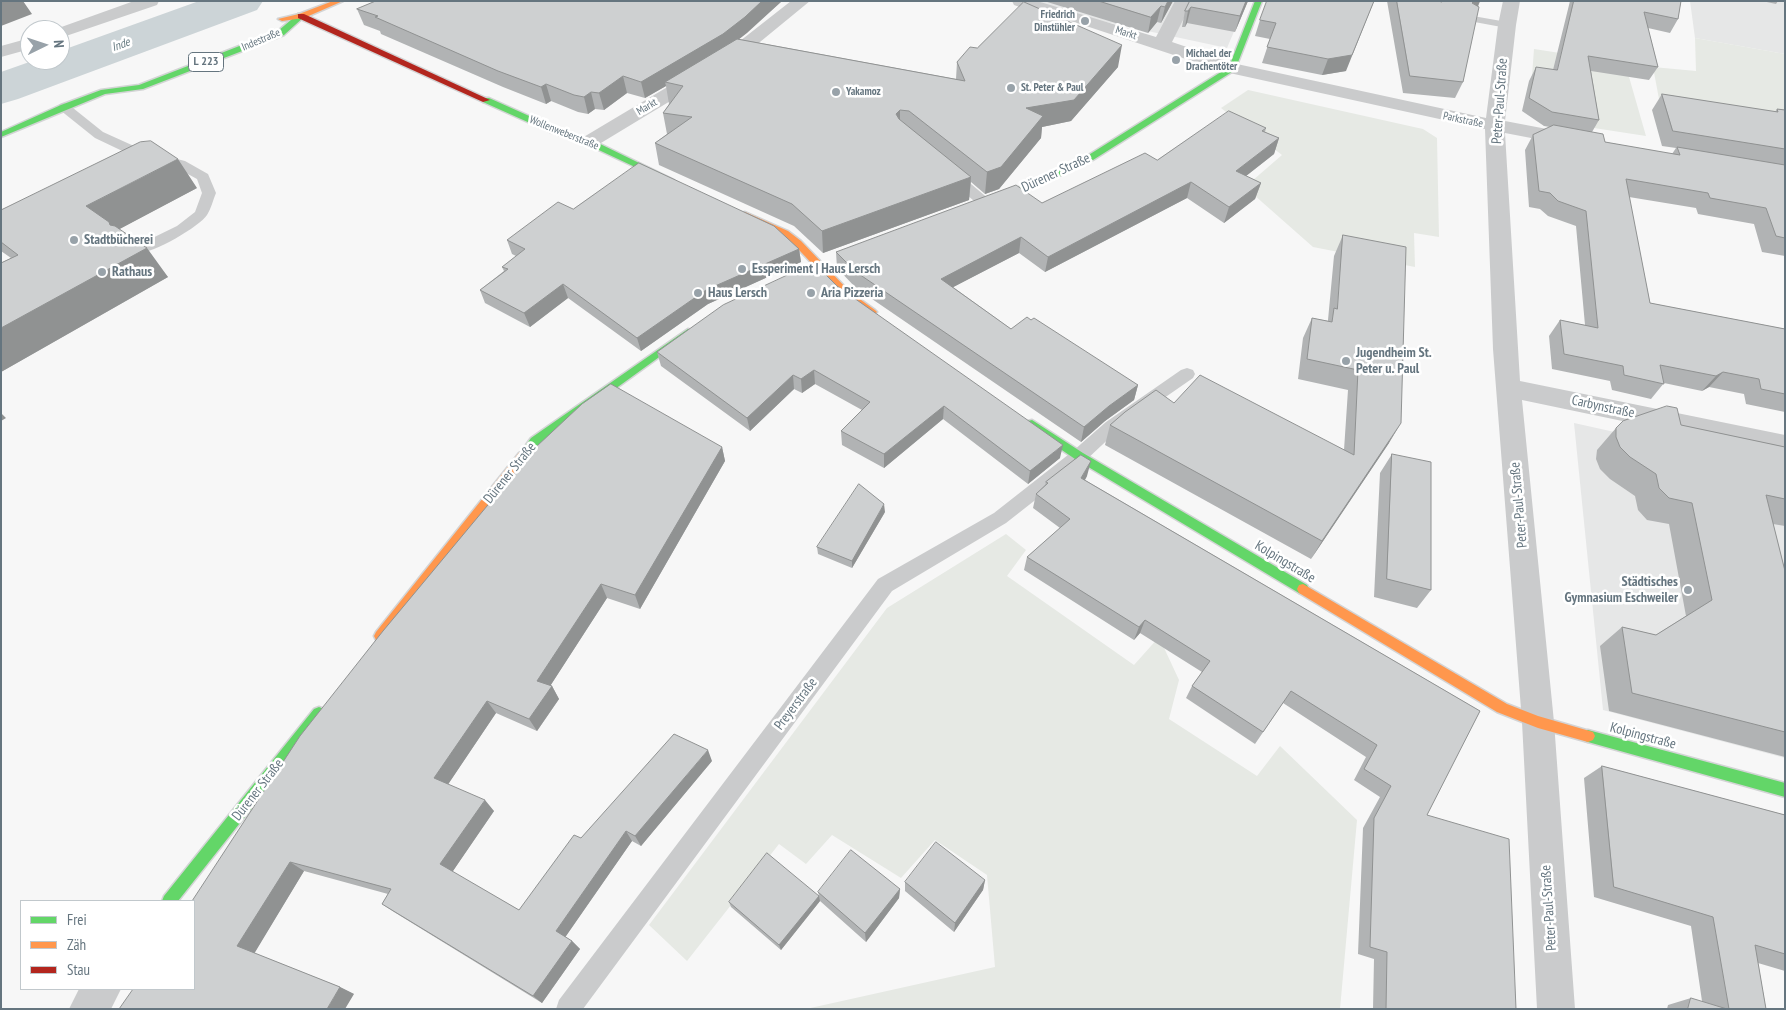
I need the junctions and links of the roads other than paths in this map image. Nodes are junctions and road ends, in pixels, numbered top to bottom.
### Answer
1 (151, 1) edge
2 (340, 1) edge
3 (802, 1) edge
4 (1020, 1) edge
5 (1089, 1) edge
6 (1259, 1) edge
7 (1512, 1) edge
8 (1182, 4) dead end
9 (301, 16) junction
10 (1473, 19) edge
11 (1077, 20) junction
12 (269, 21) dead end
13 (1507, 24) junction
14 (70, 29) edge
15 (1162, 44) junction
16 (20, 46) edge
17 (1, 52) edge
18 (1232, 68) junction
19 (124, 79) dead end
20 (104, 92) junction
21 (64, 107) junction
22 (1495, 126) junction
23 (1, 135) edge
24 (589, 142) junction
25 (1592, 143) edge
26 (943, 168) edge
27 (678, 183) edge
28 (980, 205) joint
29 (731, 208) edge
30 (139, 250) edge
31 (879, 317) edge
32 (694, 328) edge
33 (1187, 374) dead end
34 (1509, 388) junction
35 (1023, 417) edge
36 (1785, 445) edge
37 (1078, 456) junction
38 (374, 644) edge
39 (324, 706) edge
40 (1538, 722) junction
41 (1785, 790) edge
42 (170, 900) edge
43 (101, 990) edge
44 (88, 1009) edge
45 (568, 1009) edge
46 (1556, 1009) edge

1 - 14 street
2 - 9 street, Indestraße / L 223
3 - 24 street, Markt
4 - 11 street, Markt
5 - 11 street
6 - 18 street
7 - 13 street, Peter-Paul-Straße
8 - 15 street
9 - 12 street, Indestraße / L 223
9 - 20 street, Indestraße / L 223
9 - 24 street, Wollenweberstraße
10 - 13 lane
11 - 15 street, Markt
13 - 22 street, Peter-Paul-Straße
15 - 18 street, Markt
16 - 17 street
18 - 22 street, Parkstraße
18 - 28 street, Dürener Straße
19 - 20 street, Indestraße / L 223
20 - 21 street, Indestraße / L 223
21 - 23 street, Indestraße / L 223
21 - 30 lane
22 - 25 street, Parkstraße
22 - 34 street, Peter-Paul-Straße
24 - 27 street, Wollenweberstraße
26 - 28 lane
29 - 31 street
32 - 38 street, Dürener Straße
33 - 37 lane, Preyerstraße
34 - 36 street, Carbynstraße
34 - 40 street, Peter-Paul-Straße
35 - 37 street, Kolpingstraße
37 - 40 street, Kolpingstraße
37 - 45 lane, Preyerstraße
39 - 42 street, Dürener Straße
40 - 41 street, Kolpingstraße
40 - 46 street, Peter-Paul-Straße
43 - 44 street

